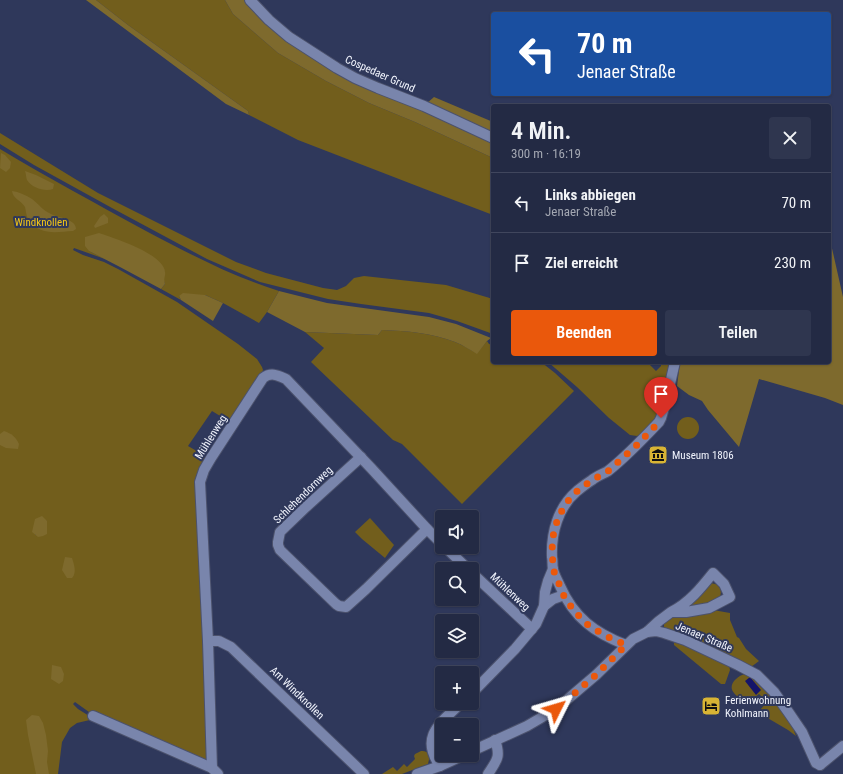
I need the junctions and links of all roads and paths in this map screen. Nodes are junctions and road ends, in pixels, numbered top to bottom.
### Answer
1 (250, 0) edge
2 (491, 137) edge
3 (675, 364) edge
4 (361, 457) junction
5 (426, 529) junction
6 (435, 537) edge
7 (452, 554) edge
8 (461, 562) edge
9 (553, 569) junction
10 (479, 580) edge
11 (564, 596) junction
12 (544, 606) junction
13 (671, 612) junction
14 (532, 629) junction
15 (647, 632) junction
16 (208, 641) junction
17 (626, 645) junction
18 (479, 685) edge
19 (454, 710) edge
20 (93, 716) dead end
21 (495, 740) junction
22 (843, 746) edge
23 (479, 748) edge
24 (449, 762) edge
25 (440, 766) junction
26 (818, 770) edge
27 (215, 771) edge
28 (364, 774) edge
29 (417, 774) edge
30 (488, 774) edge

1 - 2 street, Cospedaer Grund
3 - 9 street
4 - 5 street, Mühlenweg
4 - 5 street, Schlehendornweg
4 - 16 street, Mühlenweg
5 - 6 street, Mühlenweg
7 - 8 street
9 - 11 street
9 - 12 street
10 - 14 street, Mühlenweg
11 - 12 street
11 - 17 street
12 - 14 street
13 - 13 street
13 - 15 street
14 - 18 street
15 - 17 street
15 - 26 street, Jenaer Straße
16 - 27 street, Mühlenweg
16 - 28 street, Am Windknollen
17 - 21 street
19 - 25 street
20 - 27 street, Mühlenweg
21 - 23 street
21 - 30 street
22 - 26 street, Jenaer Straße
24 - 25 street
25 - 29 street

